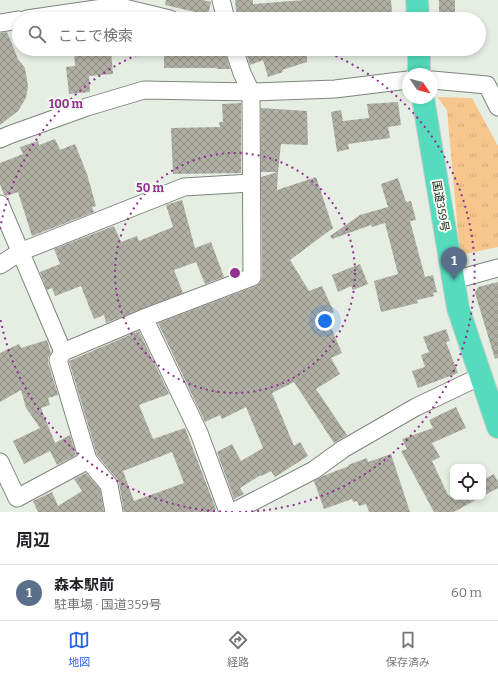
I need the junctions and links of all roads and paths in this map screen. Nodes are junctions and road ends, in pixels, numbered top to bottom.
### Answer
1 (221, 0) edge
2 (417, 0) edge
3 (75, 12) edge
4 (141, 12) edge
5 (224, 12) edge
6 (418, 12) edge
7 (12, 21) edge
8 (0, 23) edge
9 (236, 56) edge
10 (419, 56) edge
11 (419, 68) edge
12 (402, 81) edge
13 (438, 81) edge
14 (251, 92) junction
15 (424, 104) edge
16 (498, 107) edge
17 (0, 139) edge
18 (251, 183) junction
19 (0, 204) edge
20 (20, 252) junction
21 (0, 266) edge
22 (498, 268) edge
23 (454, 280) junction
24 (144, 318) junction
25 (63, 352) junction
26 (480, 376) junction
27 (498, 427) edge
28 (88, 460) junction
29 (0, 462) edge
30 (114, 512) edge
31 (228, 512) edge
32 (232, 512) edge

1 - 5 street
2 - 6 highway
3 - 4 street
7 - 8 street
9 - 14 street
10 - 11 highway
12 - 14 street
13 - 16 street
14 - 17 street
14 - 18 street
15 - 23 highway, 国道359号
18 - 20 street
18 - 24 street
19 - 20 street
20 - 21 street
20 - 25 street
22 - 23 street
23 - 26 highway, 国道359号
24 - 25 street
24 - 31 street
25 - 28 street
26 - 27 highway, 国道359号
26 - 32 street
28 - 29 street
28 - 30 street

